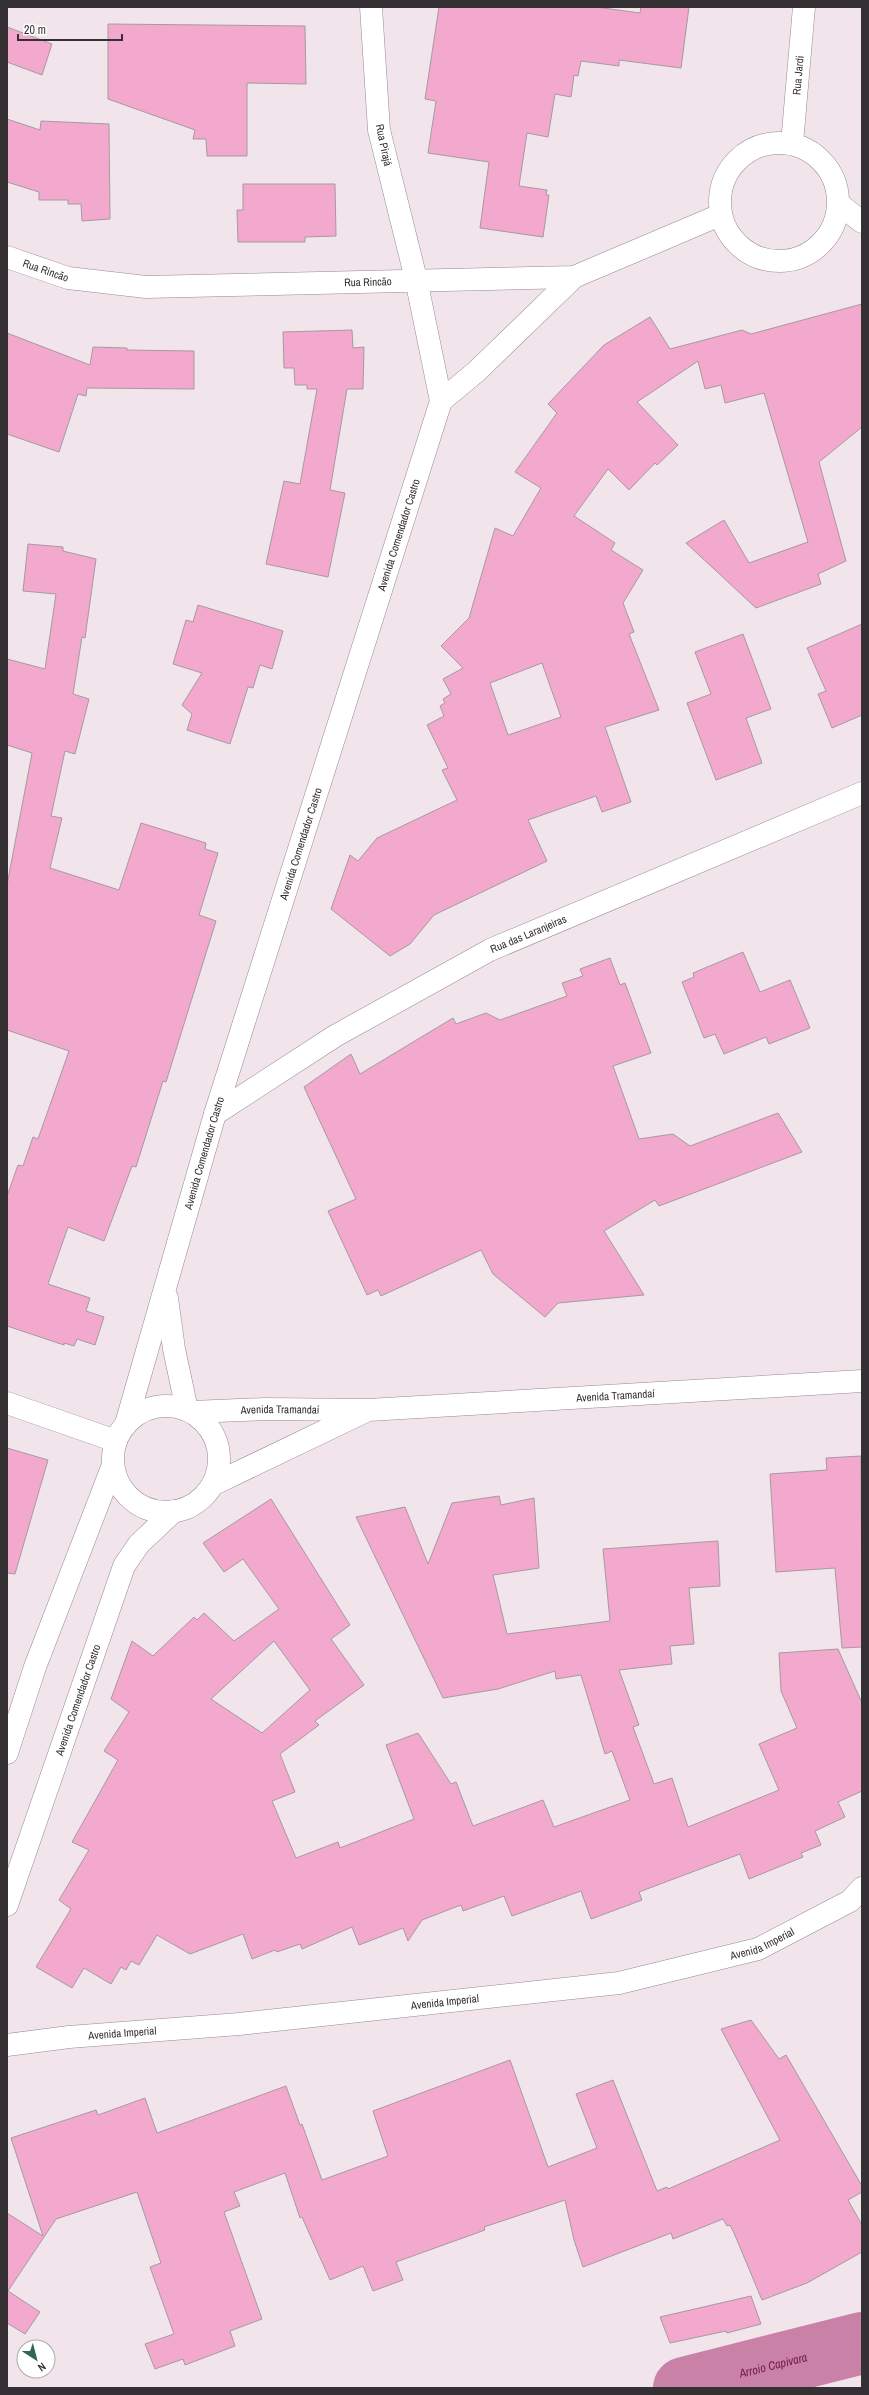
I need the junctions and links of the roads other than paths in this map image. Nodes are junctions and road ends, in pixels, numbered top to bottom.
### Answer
1 (371, 7) edge
2 (804, 7) edge
3 (792, 143) junction
4 (839, 204) junction
5 (720, 215) junction
6 (862, 222) edge
7 (7, 258) edge
8 (574, 277) junction
9 (416, 279) junction
10 (441, 401) junction
11 (862, 793) edge
12 (214, 1114) junction
13 (166, 1289) junction
14 (862, 1381) edge
15 (7, 1403) edge
16 (368, 1410) junction
17 (189, 1411) junction
18 (121, 1432) junction
19 (113, 1465) junction
20 (212, 1485) junction
21 (174, 1511) junction
22 (7, 1753) edge
23 (862, 1888) edge
24 (7, 1905) edge
25 (7, 2045) edge

1 - 9 street, Rua Pirajá
2 - 3 street, Rua Jardi
3 - 4 street
3 - 5 street
4 - 5 street
4 - 6 street
5 - 8 street, Rua Rincão
7 - 9 street, Rua Rincão
8 - 9 street, Rua Rincão
8 - 10 street
9 - 10 street, Avenida Comendador Castro
10 - 12 street, Avenida Comendador Castro
11 - 12 street, Rua das Laranjeiras
12 - 13 street, Avenida Comendador Castro
13 - 17 street, Avenida Comendador Castro
13 - 18 street, Avenida Comendador Castro
14 - 16 street, Avenida Tramandaí
15 - 18 street
16 - 17 street, Avenida Tramandaí
16 - 20 street, Avenida Tramandaí
17 - 18 street
17 - 20 street
18 - 19 street
19 - 21 street
19 - 22 street
20 - 21 street
21 - 24 street, Avenida Comendador Castro
23 - 25 street, Avenida Imperial

